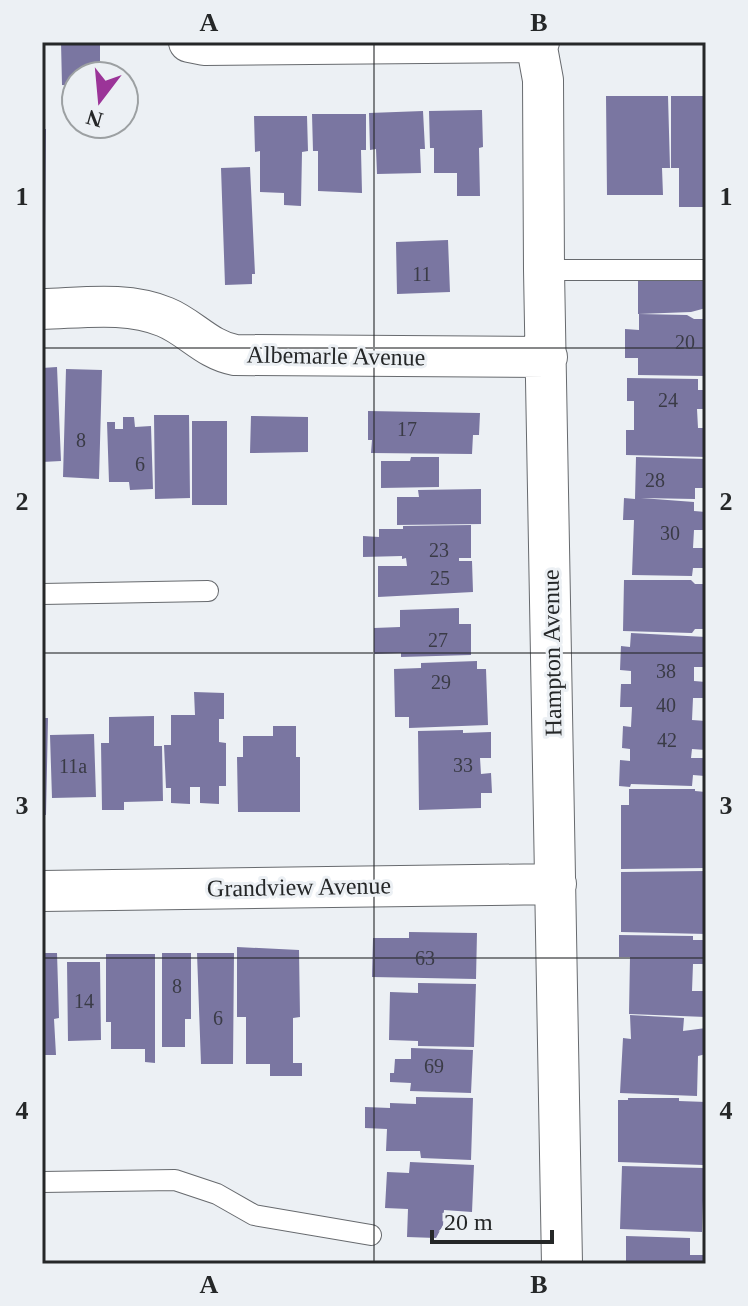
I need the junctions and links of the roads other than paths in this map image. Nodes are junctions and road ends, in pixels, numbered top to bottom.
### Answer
1 (189, 42) edge
2 (537, 42) edge
3 (544, 270) junction
4 (706, 270) edge
5 (42, 309) edge
6 (547, 357) junction
7 (208, 591) dead end
8 (42, 594) edge
9 (556, 884) junction
10 (42, 891) edge
11 (42, 1182) edge
12 (371, 1235) dead end
13 (562, 1264) edge

1 - 2 street
2 - 3 street, Hampton Avenue
3 - 4 lane
3 - 6 street, Hampton Avenue
5 - 6 street, Albemarle Avenue
6 - 9 street, Hampton Avenue
7 - 8 lane
9 - 10 street, Grandview Avenue
9 - 13 street, Hampton Avenue
11 - 12 lane

